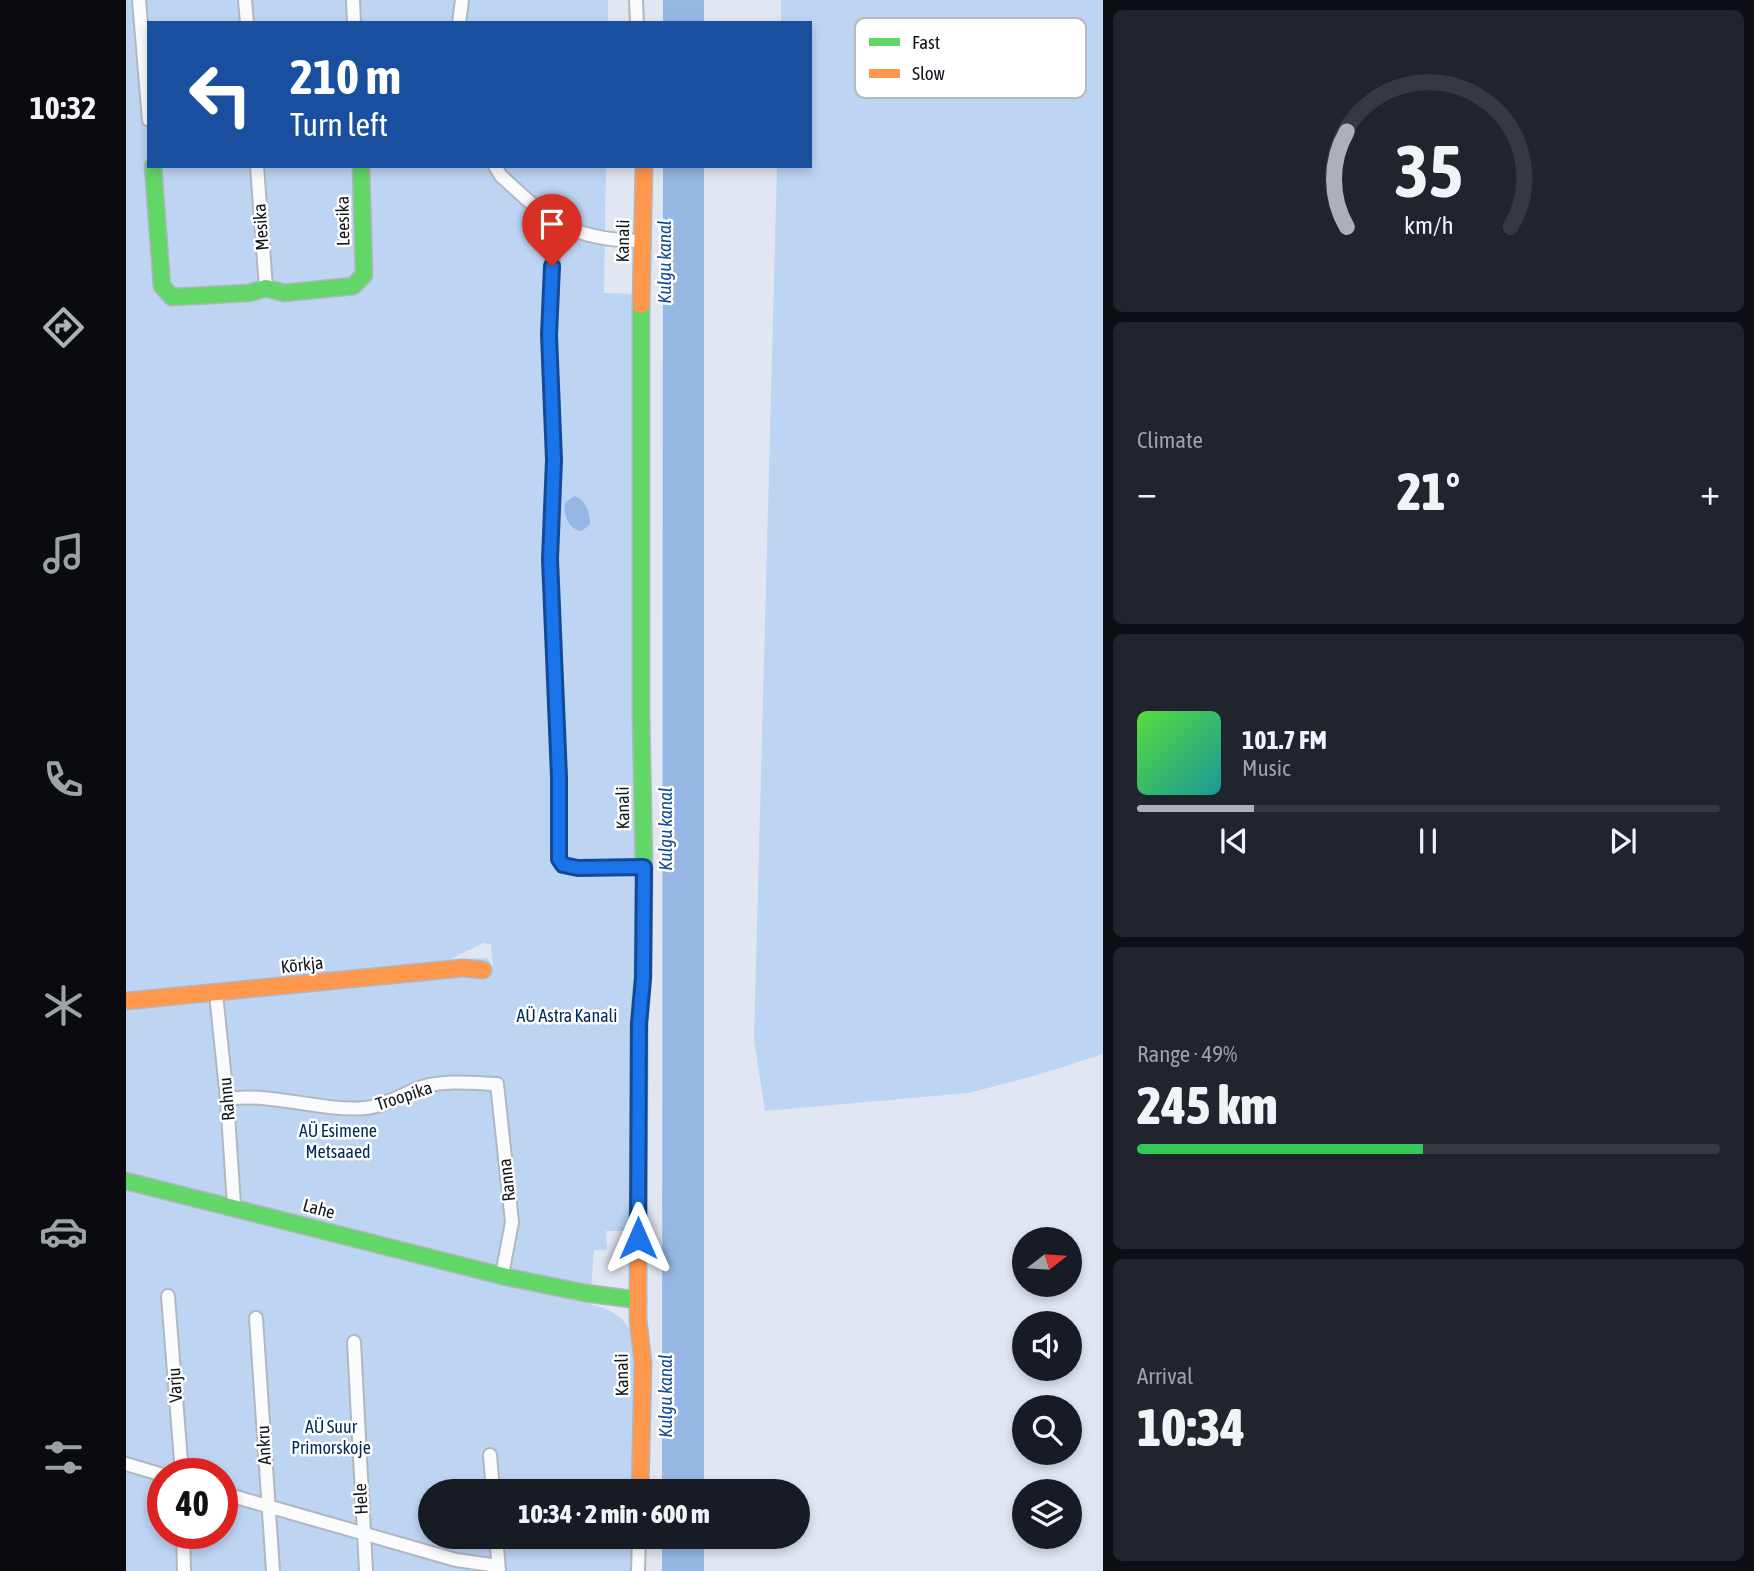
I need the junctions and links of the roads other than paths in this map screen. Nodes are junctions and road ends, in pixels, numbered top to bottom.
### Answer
1 (139, 0) edge
2 (245, 0) edge
3 (353, 0) edge
4 (462, 0) edge
5 (636, 0) edge
6 (247, 21) edge
7 (354, 21) edge
8 (459, 21) edge
9 (637, 21) edge
10 (147, 96) edge
11 (153, 168) edge
12 (257, 168) edge
13 (361, 168) edge
14 (496, 168) edge
15 (644, 168) edge
16 (555, 221) junction
17 (641, 241) junction
18 (266, 288) junction
19 (644, 867) junction
20 (482, 970) dead end
21 (216, 994) junction
22 (126, 1001) edge
23 (497, 1084) joint
24 (227, 1098) junction
25 (126, 1181) edge
26 (234, 1205) junction
27 (502, 1275) junction
28 (168, 1296) dead end
29 (638, 1300) junction
30 (256, 1318) dead end
31 (354, 1342) dead end
32 (490, 1455) dead end
33 (180, 1458) edge
34 (126, 1464) edge
35 (147, 1470) edge
36 (492, 1479) edge
37 (640, 1479) edge
38 (238, 1498) edge
39 (267, 1506) junction
40 (363, 1532) junction
41 (183, 1549) edge
42 (497, 1549) edge
43 (639, 1549) edge
44 (499, 1568) edge
45 (184, 1571) edge
46 (274, 1571) edge
47 (366, 1571) edge
48 (638, 1571) edge

1 - 10 street
2 - 6 street
3 - 7 street
4 - 8 street
5 - 9 street
11 - 18 street
12 - 18 street, Mesika
13 - 18 street, Leesika
14 - 16 street
15 - 17 street, Kanali
16 - 17 street
16 - 19 street
17 - 19 street, Kanali
19 - 29 street, Kanali
20 - 21 street, Kõrkja
21 - 22 street, Kõrkja
21 - 24 street, Rahnu
23 - 24 street, Troopika
23 - 27 street, Ranna
24 - 26 street, Rahnu
25 - 26 street, Lahe
26 - 27 street, Lahe
27 - 29 street, Lahe
28 - 33 street, Varju
29 - 37 street, Kanali
30 - 39 street, Ankru
31 - 40 street, Hele
32 - 36 street
34 - 35 street
38 - 39 street
39 - 40 street
39 - 46 street, Ankru
40 - 44 street
40 - 47 street, Hele
41 - 45 street
42 - 44 street
43 - 48 street

